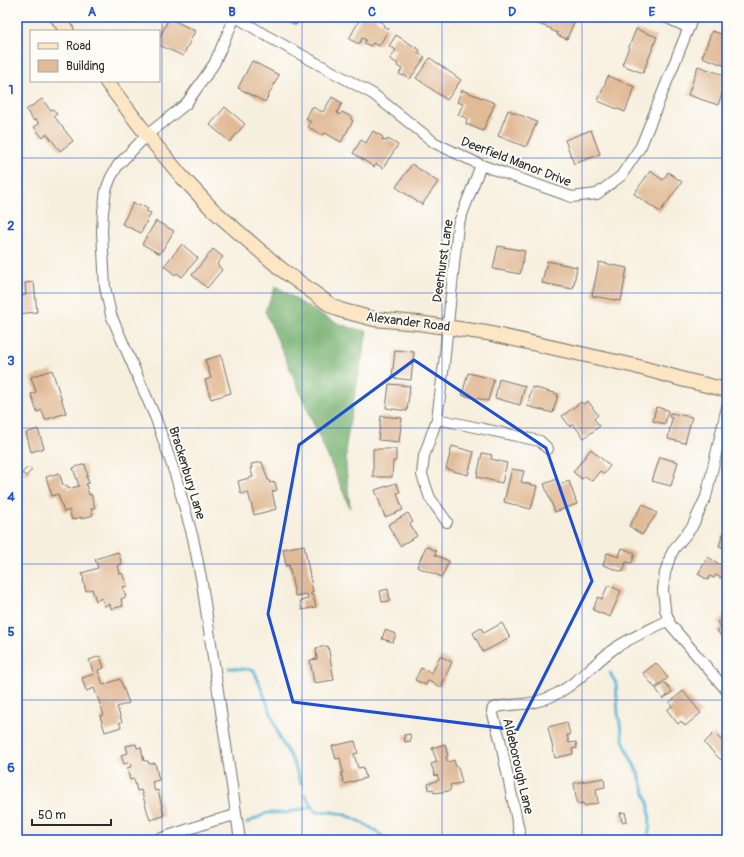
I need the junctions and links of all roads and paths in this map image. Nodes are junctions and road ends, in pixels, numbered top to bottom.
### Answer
1 (57, 17) edge
2 (236, 17) edge
3 (665, 17) edge
4 (693, 17) edge
5 (689, 28) junction
6 (66, 30) edge
7 (107, 82) edge
8 (147, 135) junction
9 (481, 165) junction
10 (448, 327) junction
11 (727, 390) edge
12 (727, 407) edge
13 (437, 419) junction
14 (548, 449) dead end
15 (447, 522) dead end
16 (669, 620) junction
17 (727, 691) edge
18 (236, 815) junction
19 (156, 840) edge
20 (240, 840) edge
21 (521, 840) edge

1 - 6 street
2 - 8 street, Brackenbury Lane
2 - 9 street, Deerfield Manor Drive
3 - 5 street
4 - 5 street, Deerfield Manor Drive
5 - 9 street, Deerfield Manor Drive
7 - 8 street, Alexander Road
8 - 10 street, Alexander Road
8 - 18 street, Brackenbury Lane
9 - 10 street, Deerhurst Lane
10 - 11 street, Alexander Road
10 - 13 street, Deerhurst Lane
12 - 16 street
13 - 14 street
13 - 15 street, Deerhurst Lane
16 - 17 street
16 - 21 street, Aldeborough Lane
18 - 19 street
18 - 20 street, Brackenbury Lane

